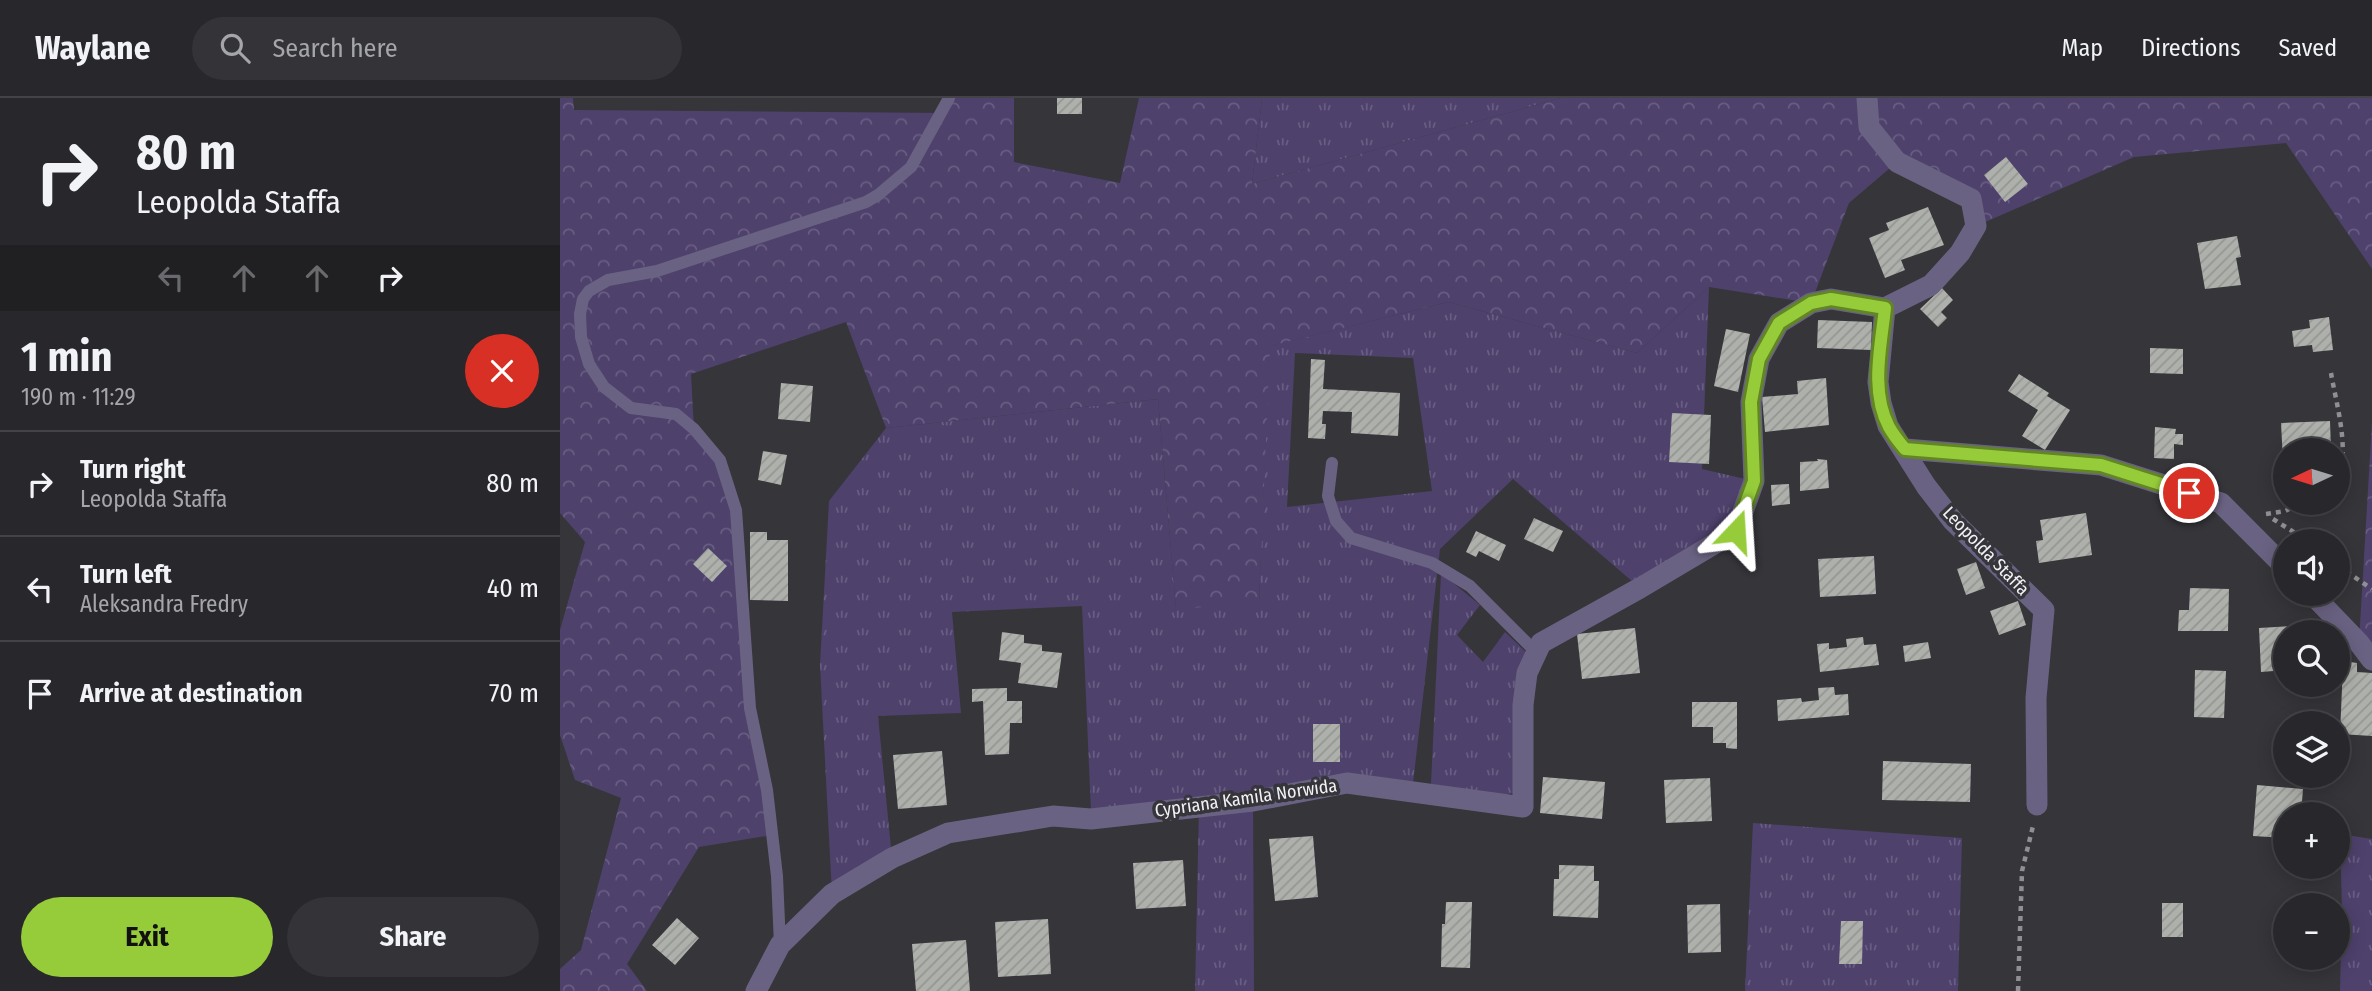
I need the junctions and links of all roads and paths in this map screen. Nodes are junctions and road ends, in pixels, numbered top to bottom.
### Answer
1 (949, 98) edge
2 (1867, 98) edge
3 (1885, 308) junction
4 (2331, 373) dead end
5 (2341, 438) edge
6 (1905, 449) junction
7 (1332, 463) dead end
8 (2273, 513) edge
9 (2262, 515) dead end
10 (2273, 555) edge
11 (2350, 574) edge
12 (2372, 589) edge
13 (2324, 606) edge
14 (1537, 653) junction
15 (2372, 660) edge
16 (2037, 805) joint
17 (780, 946) junction
18 (756, 991) edge
19 (2018, 991) edge

1 - 17 lane
2 - 3 street
3 - 6 street, Leopolda Staffa
3 - 14 street, Cypriana Kamila Norwida
4 - 5 path
6 - 10 street
6 - 16 street, Leopolda Staffa
7 - 14 lane
8 - 9 path
11 - 12 path
13 - 15 street
14 - 17 street, Cypriana Kamila Norwida
16 - 19 path
17 - 18 street

